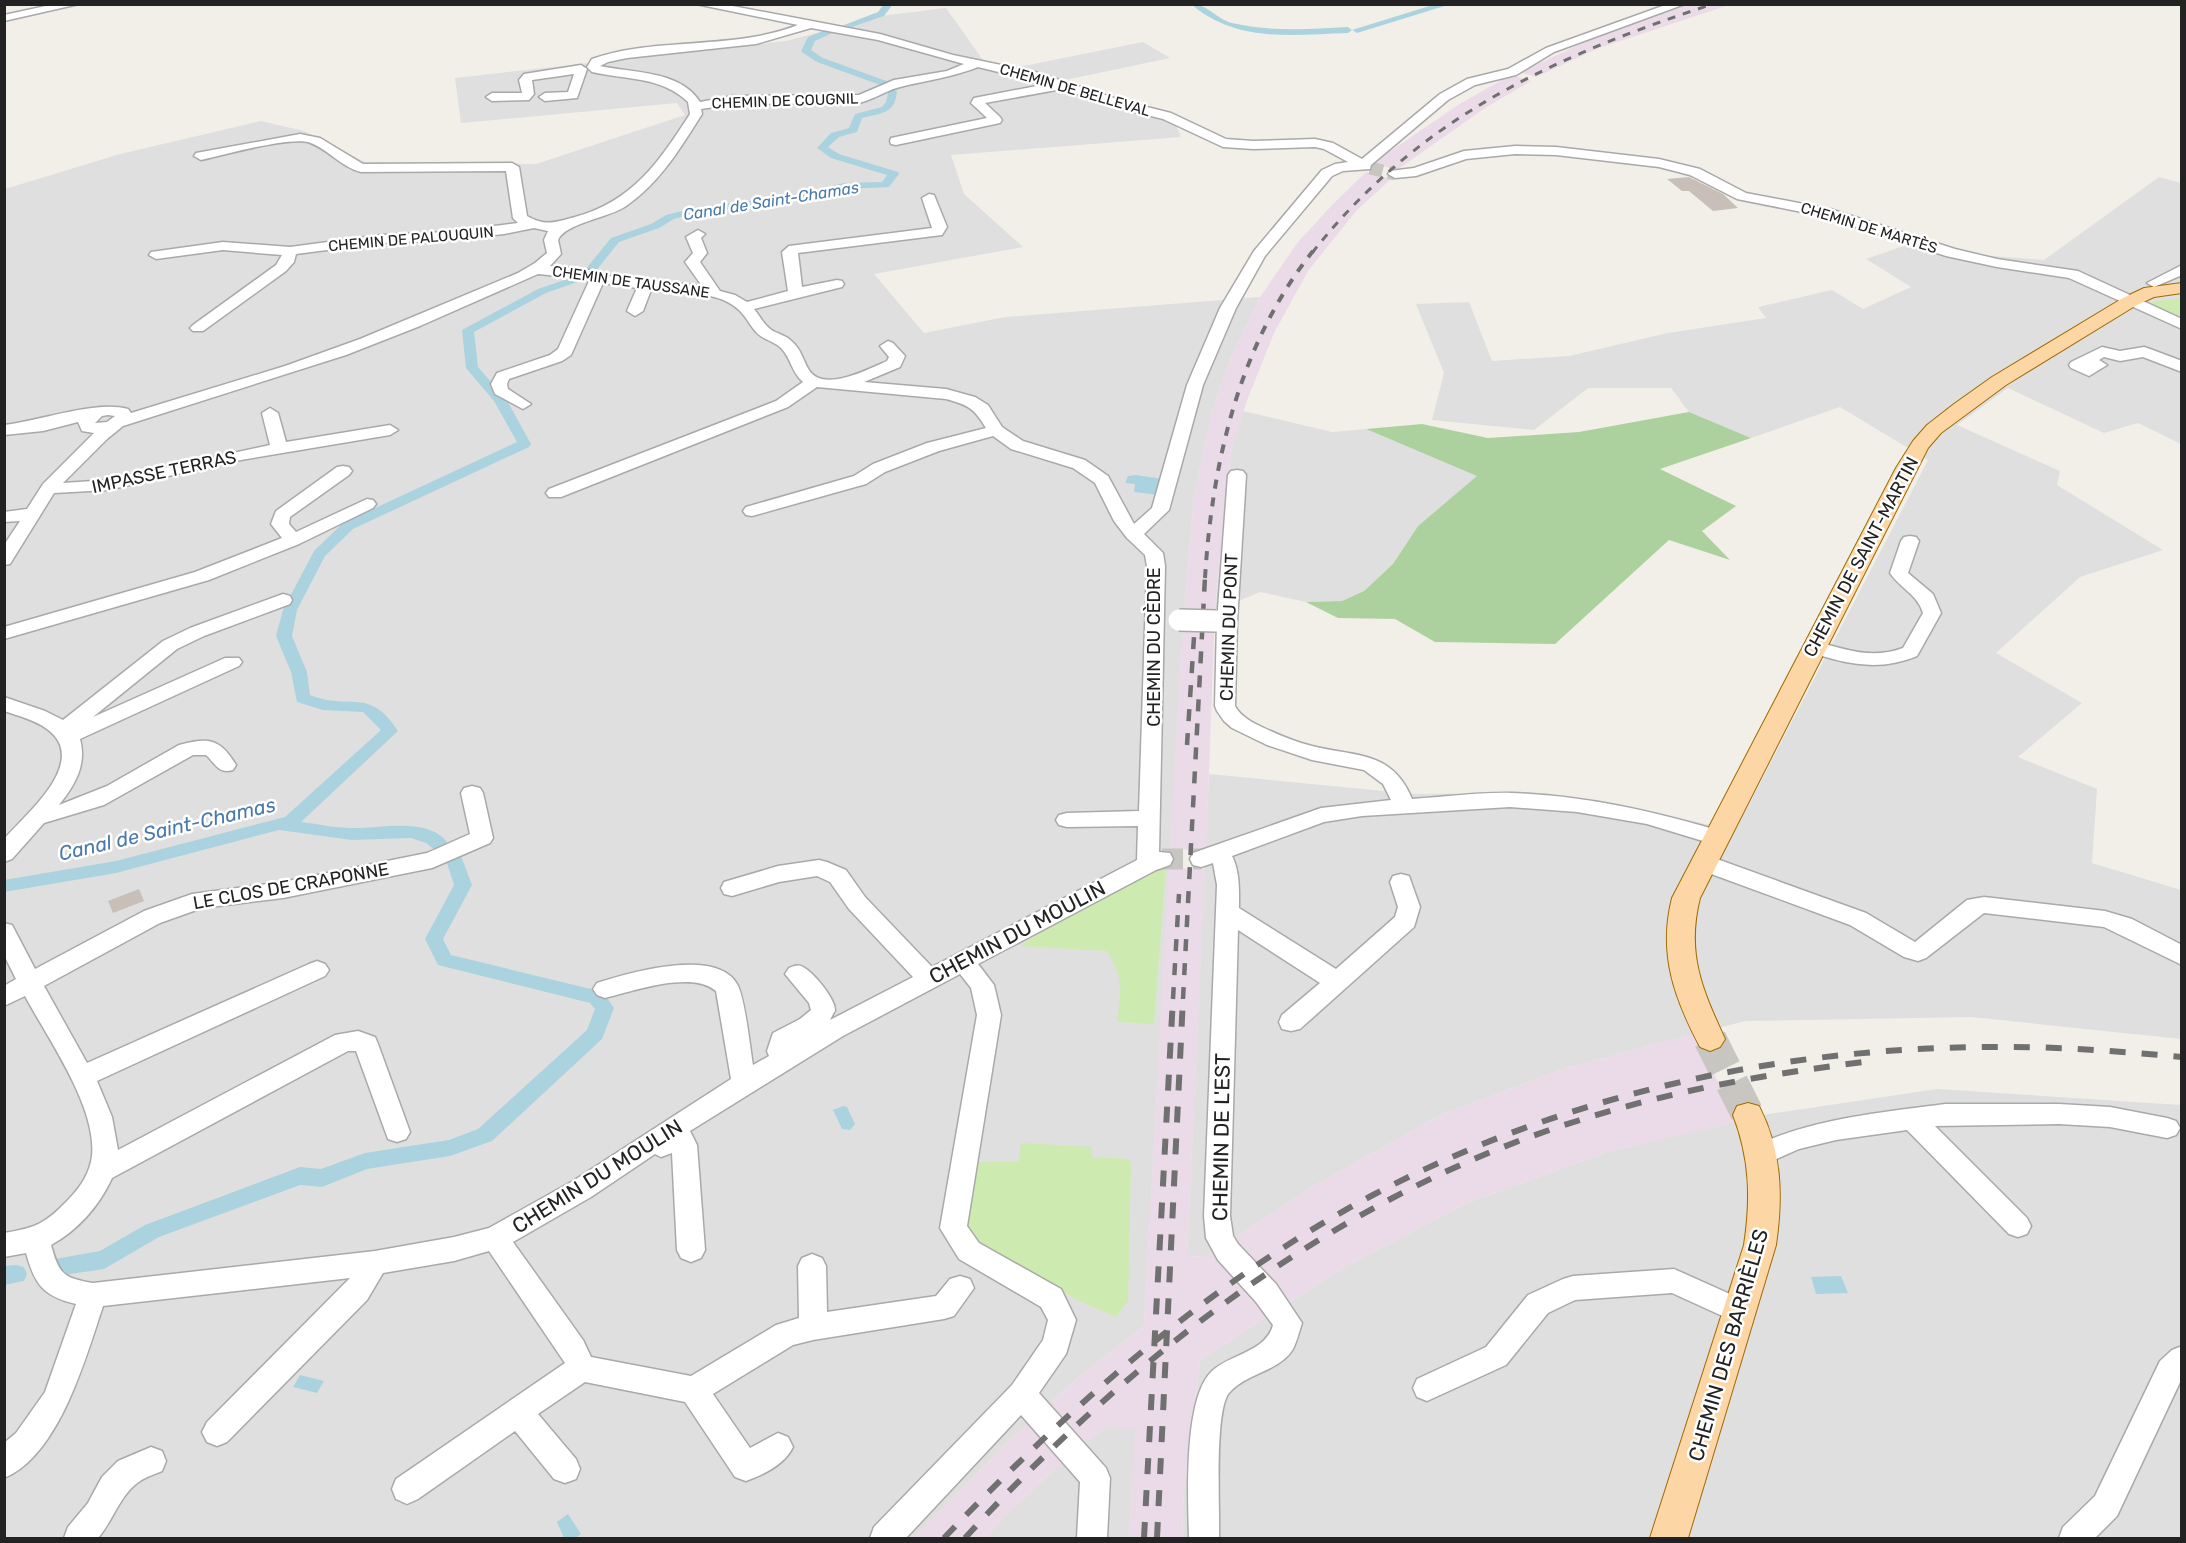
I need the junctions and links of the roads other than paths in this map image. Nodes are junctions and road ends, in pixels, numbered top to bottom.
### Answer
1 (74, 4) edge
2 (701, 4) edge
3 (792, 4) edge
4 (1680, 4) edge
5 (4, 18) edge
6 (796, 21) junction
7 (811, 24) junction
8 (976, 64) junction
9 (1068, 86) junction
10 (492, 97) dead end
11 (545, 97) dead end
12 (697, 106) junction
13 (896, 141) dead end
14 (201, 156) dead end
15 (1366, 166) junction
16 (1395, 174) tunnel mouth
17 (928, 198) dead end
18 (532, 224) junction
19 (558, 229) junction
20 (698, 234) dead end
21 (290, 251) junction
22 (156, 255) dead end
23 (2181, 268) edge
24 (535, 269) junction
25 (598, 278) junction
26 (2154, 283) dead end
27 (837, 284) dead end
28 (646, 285) junction
29 (2181, 288) edge
30 (796, 293) junction
31 (715, 294) junction
32 (2181, 294) edge
33 (2132, 301) junction
34 (745, 307) junction
35 (635, 311) dead end
36 (2181, 325) edge
37 (198, 328) dead end
38 (888, 346) dead end
39 (2087, 360) dead end
40 (2181, 367) edge
41 (815, 381) junction
42 (845, 385) junction
43 (523, 404) dead end
44 (270, 413) dead end
45 (119, 419) junction
46 (93, 426) junction
47 (4, 430) edge
48 (390, 430) dead end
49 (996, 430) junction
50 (279, 447) junction
51 (343, 471) dead end
52 (1237, 475) dead end
53 (49, 488) junction
54 (555, 494) dead end
55 (367, 504) dead end
56 (752, 511) dead end
57 (33, 514) junction
58 (4, 517) edge
59 (1132, 534) junction
60 (293, 540) junction
61 (1910, 541) dead end
62 (4, 560) edge
63 (283, 600) dead end
64 (1156, 619) junction
65 (1221, 622) junction
66 (4, 633) edge
67 (1814, 647) junction
68 (232, 662) dead end
69 (4, 703) edge
70 (65, 734) junction
71 (226, 765) dead end
72 (472, 792) dead end
73 (1404, 806) junction
74 (38, 817) junction
75 (1151, 818) junction
76 (1067, 820) dead end
77 (1709, 849) junction
78 (4, 854) edge
79 (1155, 862) joint
80 (1401, 882) dead end
81 (732, 888) dead end
82 (1227, 912) junction
83 (5, 933) edge
84 (2181, 956) edge
85 (963, 960) junction
86 (317, 970) dead end
87 (797, 974) dead end
88 (929, 979) junction
89 (1336, 981) junction
90 (31, 985) junction
91 (605, 989) dead end
92 (4, 998) edge
93 (1291, 1022) dead end
94 (1710, 1039) tunnel mouth
95 (784, 1058) junction
96 (81, 1077) junction
97 (744, 1083) junction
98 (1748, 1114) tunnel mouth
99 (1911, 1118) junction
100 (2167, 1128) dead end
101 (397, 1132) dead end
102 (1763, 1154) junction
103 (103, 1170) junction
104 (582, 1189) junction
105 (2018, 1226) dead end
106 (495, 1238) junction
107 (36, 1240) junction
108 (4, 1245) edge
109 (691, 1250) dead end
110 (375, 1263) junction
111 (812, 1266) dead end
112 (960, 1288) dead end
113 (93, 1295) junction
114 (1740, 1312) junction
115 (813, 1328) junction
116 (2181, 1359) edge
117 (581, 1368) junction
118 (1427, 1388) dead end
119 (694, 1390) junction
120 (1022, 1394) junction
121 (517, 1411) junction
122 (217, 1432) dead end
123 (778, 1447) dead end
124 (151, 1461) dead end
125 (4, 1464) edge
126 (565, 1469) dead end
127 (407, 1489) dead end
128 (79, 1539) edge
129 (885, 1539) edge
130 (1092, 1539) edge
131 (1204, 1539) edge
132 (1669, 1539) edge
133 (2074, 1539) edge

1 - 5 street
2 - 6 street, CHEMIN DE BELLEVAL
3 - 6 street
4 - 15 street
6 - 7 street, CHEMIN DE BELLEVAL
7 - 8 street, CHEMIN DE BELLEVAL
7 - 12 street
8 - 9 street, CHEMIN DE BELLEVAL
8 - 12 street, CHEMIN DE COUGNIL
9 - 13 street
9 - 15 street, CHEMIN DE BELLEVAL
10 - 11 street
12 - 19 street
14 - 18 street
15 - 59 street
16 - 33 street, CHEMIN DE MARTÈS
17 - 30 street
18 - 19 street
18 - 21 street, CHEMIN DE PALOUQUIN
19 - 24 street
20 - 31 street
21 - 22 street, CHEMIN DE PALOUQUIN
21 - 37 street
23 - 26 street
24 - 25 street, CHEMIN DE TAUSSANE
24 - 45 street
25 - 28 street, CHEMIN DE TAUSSANE
25 - 43 street
27 - 30 street
28 - 31 street, CHEMIN DE TAUSSANE
28 - 35 street
29 - 33 main road
30 - 34 street
31 - 34 street, CHEMIN DE TAUSSANE
32 - 33 main road
33 - 36 street, CHEMIN DE MARTÈS
33 - 67 main road, CHEMIN DE SAINT-MARTIN
34 - 41 street, CHEMIN DE TAUSSANE
38 - 42 street
39 - 40 street
41 - 42 street
41 - 54 street
42 - 49 street
44 - 50 street
45 - 46 street
45 - 46 street
46 - 47 street
46 - 53 street
48 - 50 street, IMPASSE TERRAS
49 - 56 street
49 - 59 street
50 - 53 street, IMPASSE TERRAS
51 - 60 street
52 - 65 street, CHEMIN DU PONT
53 - 57 street
55 - 60 street
57 - 58 street
57 - 62 street
59 - 64 street, CHEMIN DU CÈDRE
60 - 66 street
61 - 67 street
63 - 70 street
64 - 65 street, bridge
64 - 75 street, CHEMIN DU CÈDRE
65 - 73 street, CHEMIN DU PONT
67 - 77 main road, CHEMIN DE SAINT-MARTIN
68 - 70 street
69 - 70 street
70 - 74 street
71 - 74 street
72 - 90 street, LE CLOS DE CRAPONNE
73 - 77 street
73 - 82 street, CHEMIN DE L'EST
74 - 78 street
75 - 76 street
75 - 79 street, CHEMIN DU CÈDRE
77 - 84 street
77 - 94 main road
79 - 85 street, CHEMIN DU MOULIN
80 - 89 street
81 - 88 street
82 - 89 street
82 - 131 street, CHEMIN DE L'EST
83 - 90 street
85 - 88 street, CHEMIN DU MOULIN
85 - 120 street
86 - 96 street
87 - 95 street
88 - 95 street, CHEMIN DU MOULIN
89 - 93 street
90 - 92 street
90 - 96 street
91 - 97 street
95 - 97 street, CHEMIN DU MOULIN
96 - 103 street
97 - 104 street, CHEMIN DU MOULIN
98 - 102 main road, CHEMIN DES BARRIÈLES
99 - 100 street
99 - 102 street
99 - 105 street
101 - 103 street
102 - 114 main road, CHEMIN DES BARRIÈLES
103 - 107 street
104 - 106 street, CHEMIN DU MOULIN
104 - 109 street
106 - 110 street, CHEMIN DU MOULIN
106 - 117 street
107 - 108 street
107 - 113 street, CHEMIN DU MOULIN
110 - 113 street, CHEMIN DU MOULIN
110 - 122 street
111 - 115 street
112 - 115 street
113 - 125 street
114 - 118 street
114 - 132 main road, CHEMIN DES BARRIÈLES
115 - 119 street
116 - 133 street
117 - 119 street
117 - 121 street
119 - 123 street
120 - 129 street
120 - 130 street
121 - 126 street
121 - 127 street
124 - 128 street

